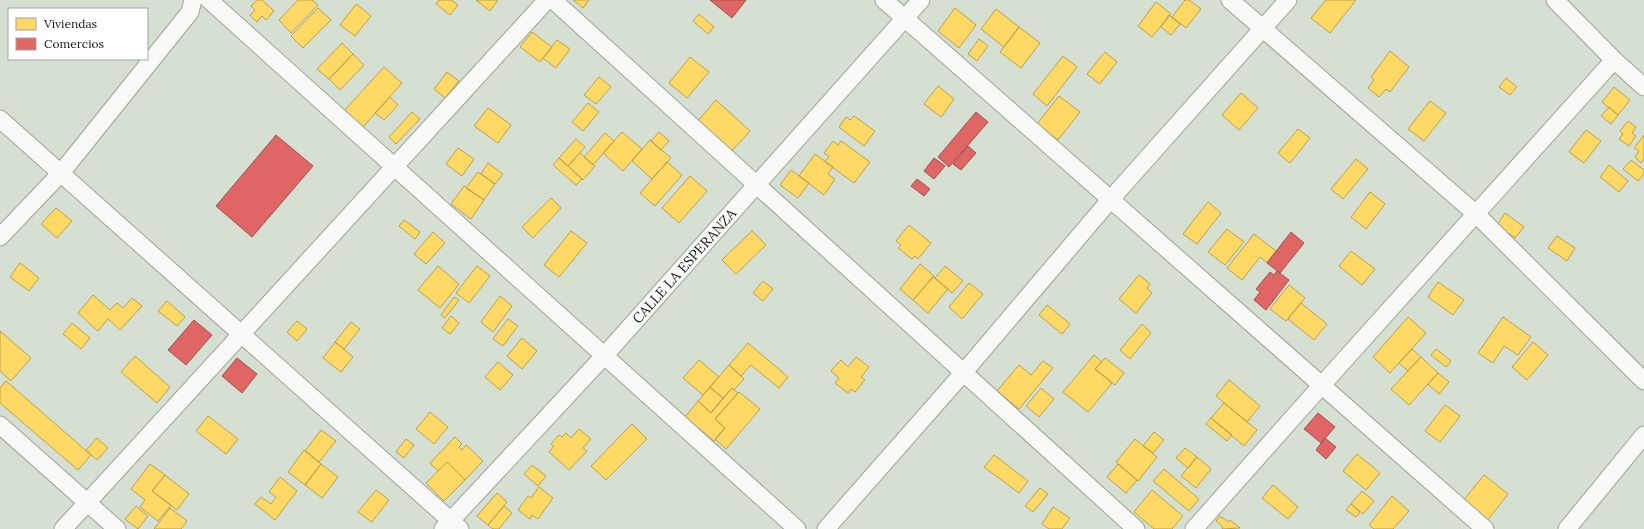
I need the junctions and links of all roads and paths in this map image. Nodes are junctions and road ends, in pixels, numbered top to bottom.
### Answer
1 (193, 0) edge
2 (209, 0) edge
3 (547, 0) edge
4 (553, 0) edge
5 (884, 0) edge
6 (921, 0) edge
7 (1230, 0) edge
8 (1288, 0) edge
9 (1555, 0) edge
10 (905, 18) junction
11 (1263, 28) junction
12 (1614, 60) junction
13 (1644, 87) edge
14 (0, 119) edge
15 (394, 167) junction
16 (61, 173) junction
17 (757, 184) junction
18 (1110, 200) junction
19 (1476, 214) junction
20 (0, 237) edge
21 (242, 334) junction
22 (604, 356) junction
23 (964, 372) junction
24 (1644, 381) edge
25 (1320, 386) junction
26 (0, 425) edge
27 (1644, 435) edge
28 (87, 503) junction
29 (452, 526) edge
30 (63, 529) edge
31 (117, 529) edge
32 (797, 529) edge
33 (826, 529) edge
34 (1136, 529) edge
35 (1194, 529) edge
36 (1485, 529) edge
37 (1567, 529) edge

1 - 16 street
2 - 15 street
3 - 15 street
4 - 17 street
5 - 10 street
6 - 10 street, CALLE LA ESPERANZA
7 - 11 street
8 - 11 street
9 - 12 street
10 - 17 street, CALLE LA ESPERANZA
10 - 18 street
11 - 18 street
11 - 19 street
12 - 13 street
12 - 19 street
14 - 16 street
15 - 21 street
15 - 22 street
16 - 20 street
16 - 21 street
17 - 22 street, CALLE LA ESPERANZA
17 - 23 street
18 - 23 street
18 - 25 street
19 - 24 street
19 - 25 street
21 - 28 street
21 - 29 street
22 - 29 street, CALLE LA ESPERANZA
22 - 32 street
23 - 33 street
23 - 34 street
25 - 35 street
25 - 36 street
26 - 28 street
27 - 37 street
28 - 30 street
28 - 31 street

